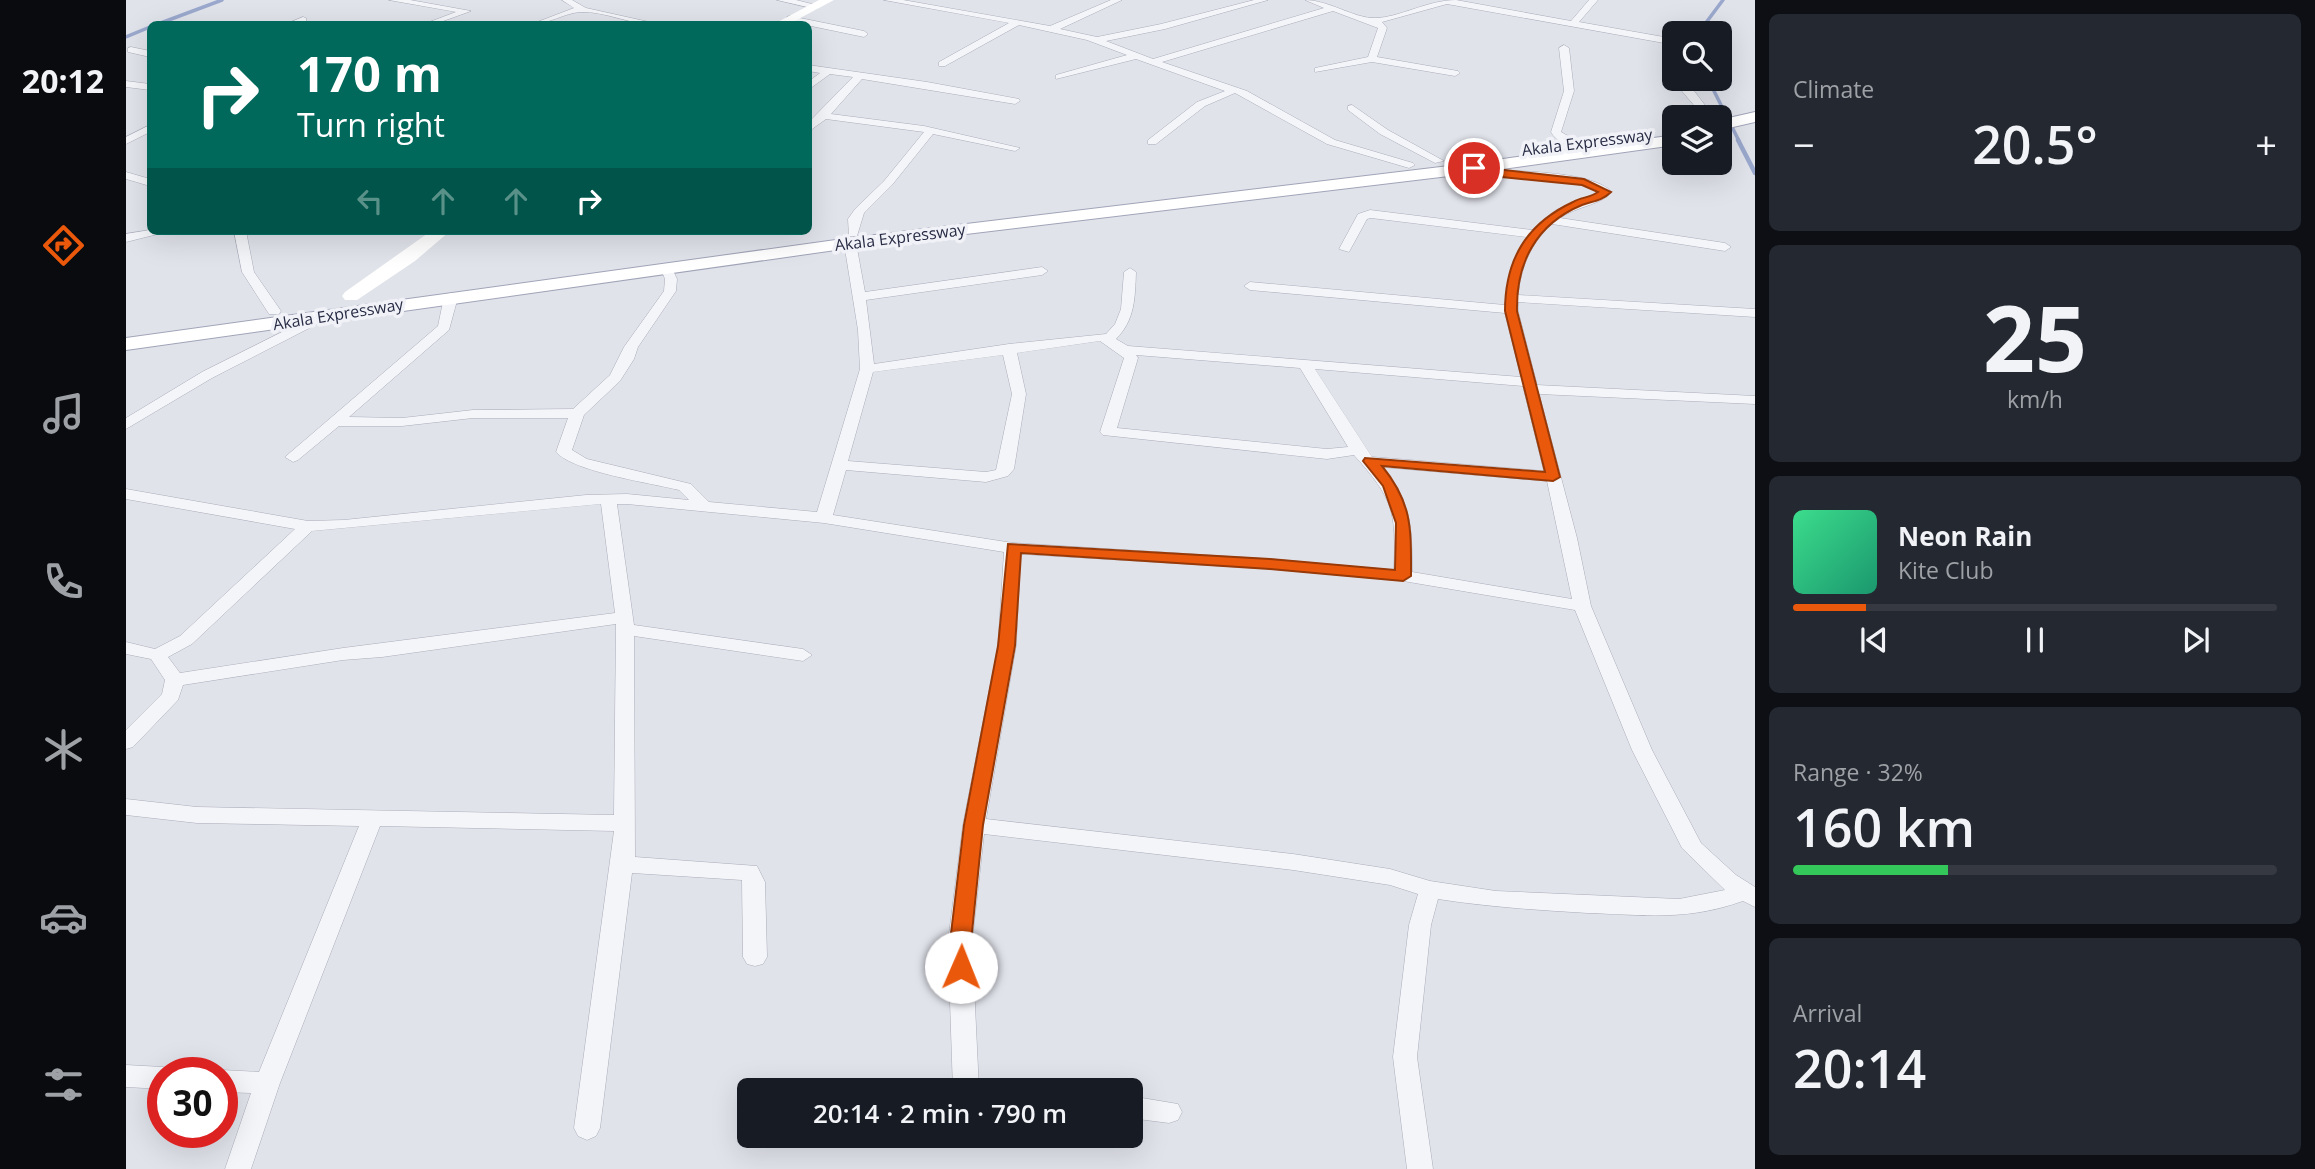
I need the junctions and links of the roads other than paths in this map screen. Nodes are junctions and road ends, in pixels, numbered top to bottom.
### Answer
1 (393, 0) edge
2 (566, 0) edge
3 (781, 0) edge
4 (828, 0) edge
5 (888, 0) edge
6 (951, 0) edge
7 (1118, 0) edge
8 (1264, 0) edge
9 (1308, 0) edge
10 (1594, 0) edge
11 (1451, 1) edge
12 (816, 6) junction
13 (937, 8) junction
14 (1333, 8) junction
15 (581, 9) junction
16 (303, 19) dead end
17 (1375, 20) junction
18 (298, 21) edge
19 (437, 21) edge
20 (545, 21) edge
21 (639, 21) edge
22 (787, 21) edge
23 (1017, 22) junction
24 (1572, 25) junction
25 (812, 26) edge
26 (1052, 29) junction
27 (864, 33) dead end
28 (1662, 40) edge
29 (1097, 41) junction
30 (1564, 48) dead end
31 (131, 50) dead end
32 (147, 53) edge
33 (1136, 56) junction
34 (1371, 59) junction
35 (1153, 62) junction
36 (942, 64) dead end
37 (812, 69) edge
38 (1318, 70) dead end
39 (828, 71) junction
40 (1455, 73) dead end
41 (860, 75) junction
42 (1059, 77) dead end
43 (126, 84) edge
44 (812, 84) edge
45 (147, 87) edge
46 (147, 88) edge
47 (1235, 90) junction
48 (1687, 91) edge
49 (126, 93) edge
50 (1015, 100) dead end
51 (1699, 105) edge
52 (1352, 108) dead end
53 (824, 116) junction
54 (1754, 120) edge
55 (1732, 123) edge
56 (812, 126) edge
57 (1732, 129) edge
58 (147, 130) edge
59 (930, 131) junction
60 (1662, 133) edge
61 (126, 141) edge
62 (1152, 142) dead end
63 (1662, 142) edge
64 (1575, 144) junction
65 (1015, 148) dead end
66 (1438, 161) junction
67 (1409, 165) junction
68 (1474, 168) junction
69 (126, 175) edge
70 (1343, 177) junction
71 (147, 182) edge
72 (1550, 220) junction
73 (147, 234) edge
74 (1536, 234) junction
75 (241, 235) edge
76 (437, 235) edge
77 (126, 238) edge
78 (851, 238) junction
79 (1726, 247) dead end
80 (1345, 249) dead end
81 (667, 269) junction
82 (1042, 271) dead end
83 (1130, 272) dead end
84 (545, 281) junction
85 (1250, 286) dead end
86 (351, 296) junction
87 (451, 297) junction
88 (859, 297) junction
89 (1511, 304) junction
90 (274, 311) junction
91 (1755, 313) edge
92 (318, 318) junction
93 (126, 331) edge
94 (1107, 340) junction
95 (126, 344) edge
96 (1009, 348) junction
97 (1125, 350) junction
98 (1306, 365) junction
99 (867, 369) junction
100 (1530, 386) junction
101 (1755, 400) edge
102 (577, 413) junction
103 (130, 419) edge
104 (334, 421) junction
105 (1364, 456) junction
106 (293, 457) dead end
107 (839, 464) junction
108 (1553, 477) junction
109 (126, 494) edge
110 (608, 499) junction
111 (702, 505) junction
112 (824, 518) junction
113 (308, 526) junction
114 (1013, 548) junction
115 (1403, 576) junction
116 (1582, 606) junction
117 (625, 623) junction
118 (126, 648) edge
119 (156, 655) junction
120 (803, 655) dead end
121 (175, 680) junction
122 (126, 742) edge
123 (126, 807) edge
124 (373, 818) junction
125 (625, 823) junction
126 (974, 825) junction
127 (623, 864) junction
128 (1430, 889) junction
129 (1750, 895) edge
130 (755, 957) dead end
131 (126, 1076) edge
132 (147, 1077) edge
133 (970, 1078) edge
134 (238, 1082) edge
135 (267, 1083) junction
136 (1143, 1109) edge
137 (1169, 1112) dead end
138 (587, 1128) dead end
139 (237, 1169) edge
140 (1420, 1169) edge

1 - 19 street
2 - 15 street
3 - 12 street
4 - 12 street
5 - 13 street
6 - 13 street
7 - 26 street
8 - 29 street
9 - 14 street
10 - 24 street
11 - 17 street
11 - 24 street
12 - 22 street
13 - 23 street
14 - 17 street
14 - 35 street
15 - 20 street
15 - 21 street
16 - 18 street
17 - 34 street
23 - 26 street
23 - 36 street
24 - 28 street
25 - 27 street
26 - 29 street
29 - 33 street
30 - 64 street
31 - 32 street
33 - 35 street
33 - 42 street
34 - 38 street
34 - 40 street
35 - 47 street
37 - 39 street
39 - 41 street
39 - 44 street
41 - 50 street
41 - 53 street
43 - 45 street
46 - 49 street
47 - 62 street
47 - 67 street
48 - 51 street
52 - 66 street
53 - 56 street
53 - 59 street
54 - 55 main road
54 - 57 main road
58 - 61 street
59 - 65 street
59 - 78 street
60 - 64 main road, Akala Expressway
63 - 68 main road, Akala Expressway
64 - 66 main road, Akala Expressway
66 - 67 main road, Akala Expressway
67 - 70 main road, Akala Expressway
68 - 70 main road, Akala Expressway
68 - 72 street
69 - 71 street
70 - 78 main road, Akala Expressway
72 - 74 street
72 - 79 street
73 - 77 street
74 - 80 street
74 - 89 street
75 - 90 street
76 - 86 street
78 - 81 main road, Akala Expressway
78 - 84 main road, Akala Expressway
78 - 88 street
81 - 84 main road, Akala Expressway
81 - 102 street
82 - 88 street
83 - 94 street
84 - 86 main road, Akala Expressway
84 - 87 main road, Akala Expressway
85 - 89 street
86 - 90 main road, Akala Expressway
87 - 92 main road, Akala Expressway
87 - 104 street
88 - 99 street
89 - 91 street
89 - 100 street
90 - 93 main road, Akala Expressway
92 - 95 main road, Akala Expressway
92 - 103 street
94 - 96 street
94 - 97 street
96 - 99 street
96 - 107 street
97 - 98 street
97 - 105 street
98 - 100 street
98 - 105 street
99 - 107 street
100 - 101 street
100 - 108 street
102 - 104 street
102 - 111 street
104 - 106 street
105 - 108 street
105 - 115 street
107 - 112 street
108 - 116 street
109 - 113 street
110 - 111 street
110 - 113 street
110 - 117 street
111 - 112 street
112 - 114 street
113 - 119 street
114 - 115 street
114 - 126 street
115 - 116 street
116 - 129 street
117 - 120 street
117 - 121 street
117 - 125 street
118 - 119 street
119 - 121 street
121 - 122 street
123 - 124 street
124 - 125 street
124 - 135 street
125 - 127 street
126 - 128 street
126 - 133 street
127 - 130 street
127 - 138 street
128 - 129 street
128 - 140 street
131 - 132 street
134 - 135 street
135 - 139 street
136 - 137 street

